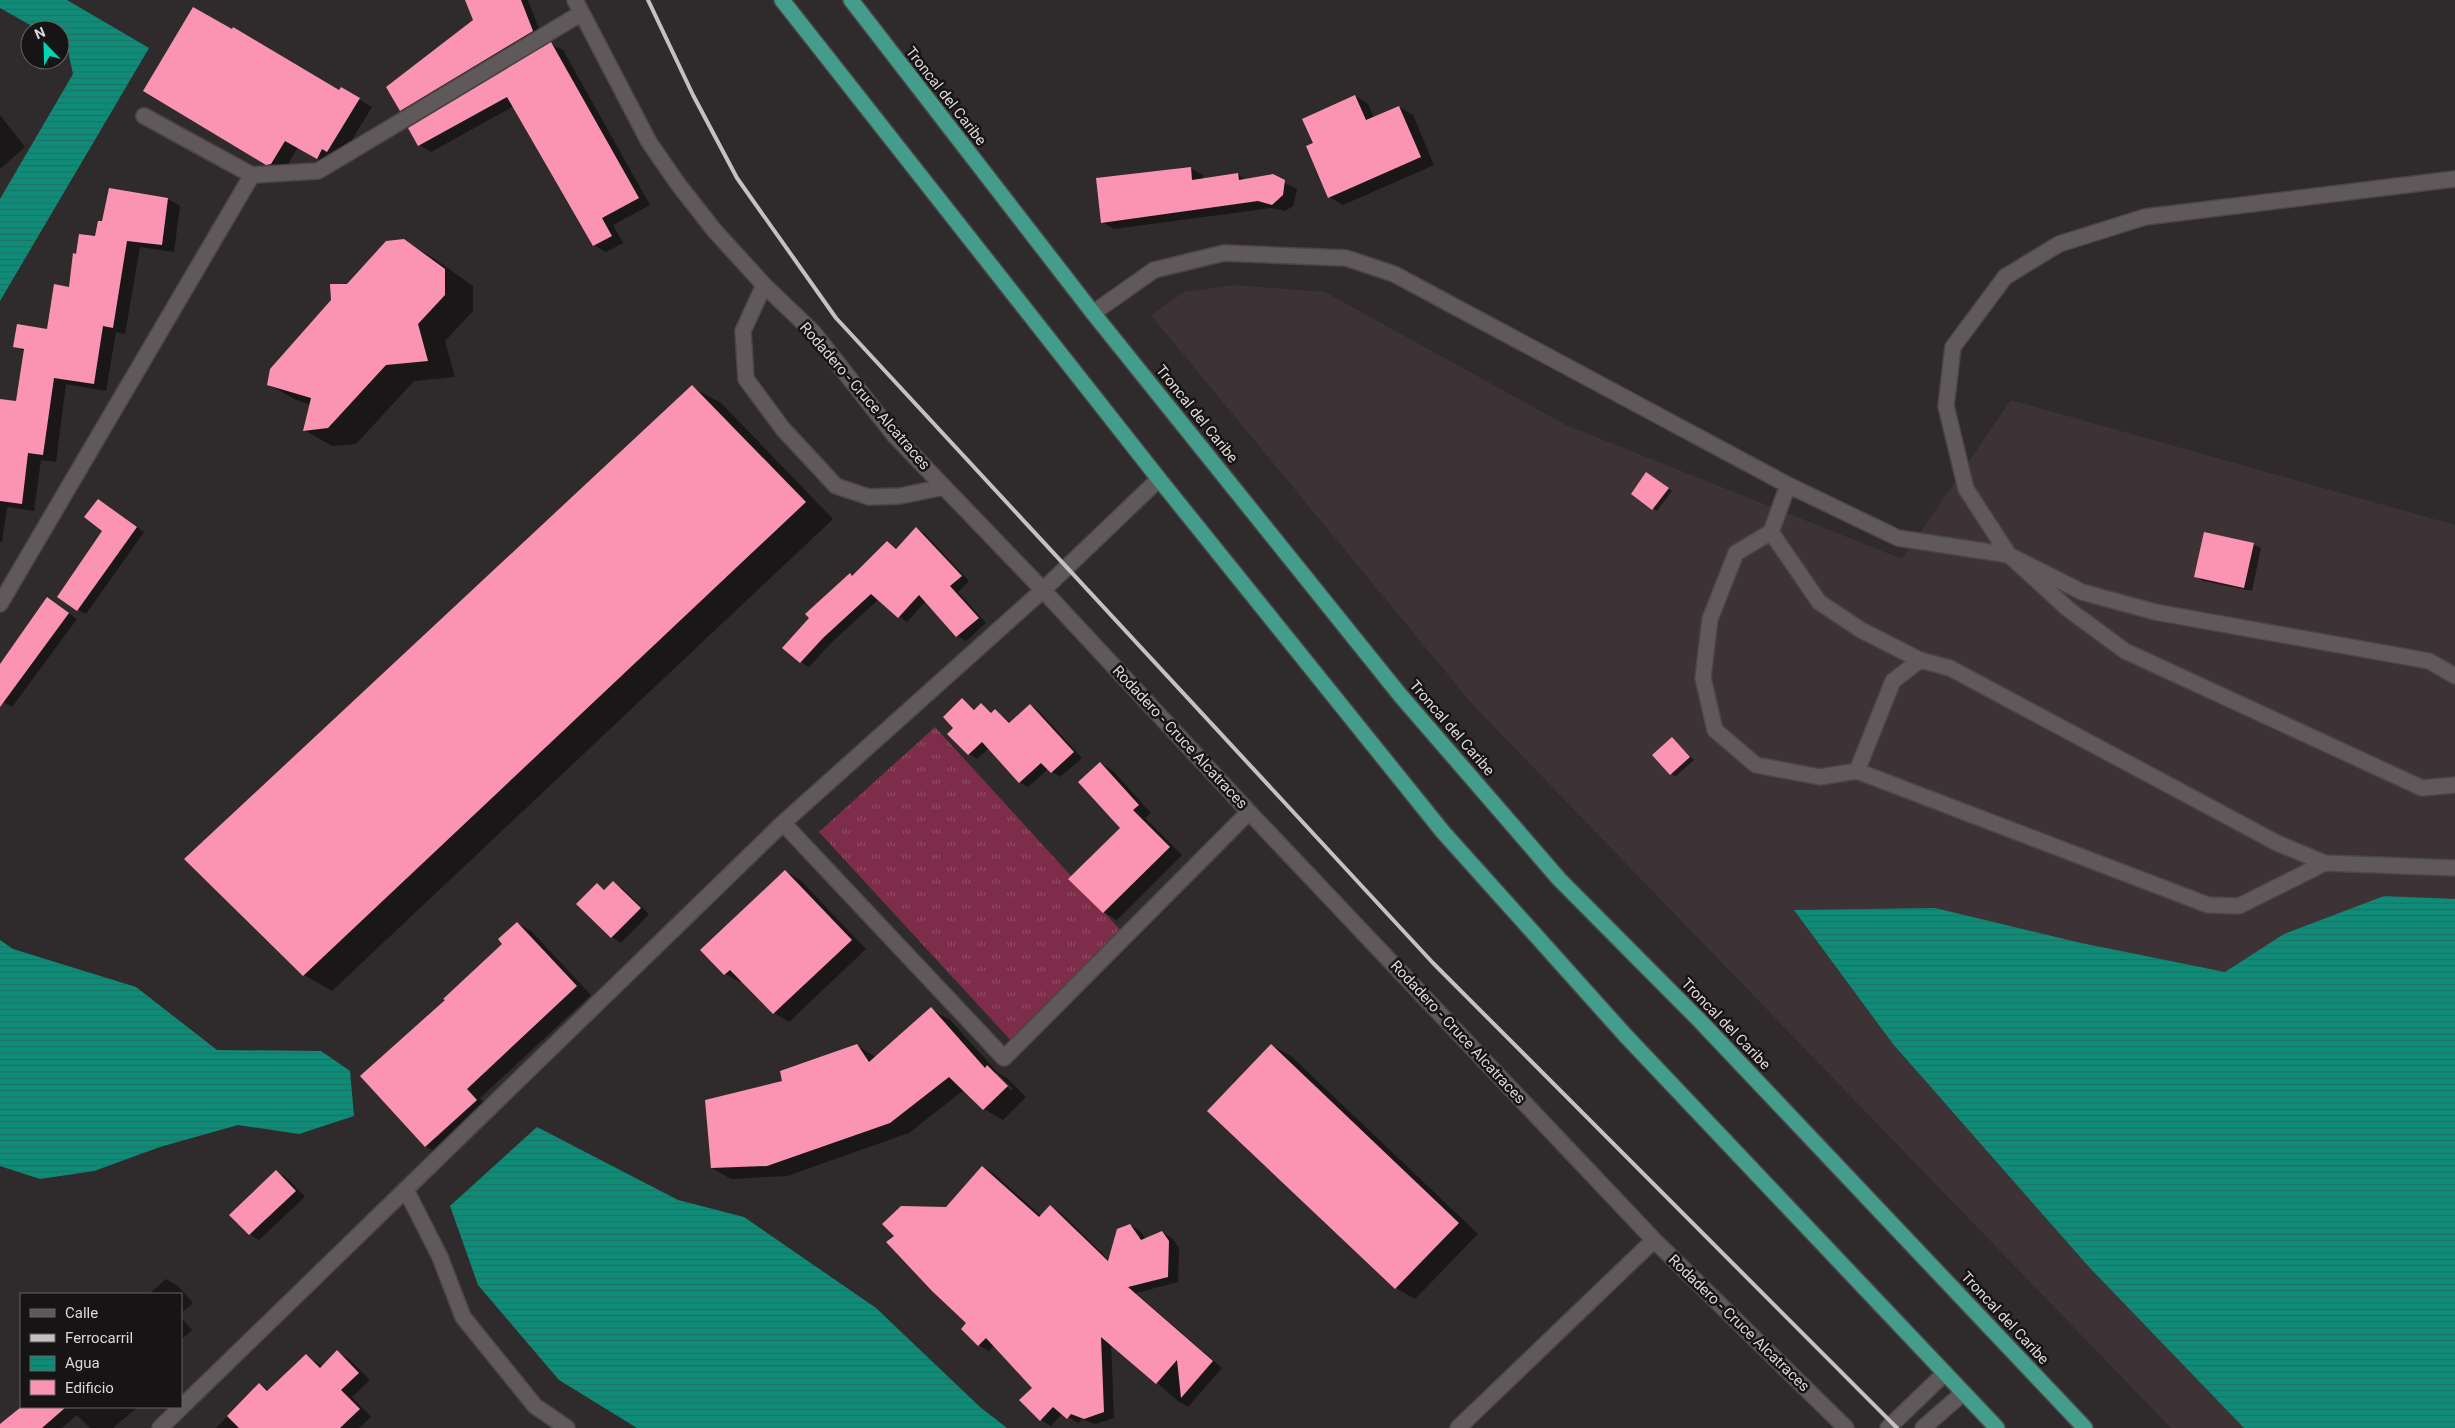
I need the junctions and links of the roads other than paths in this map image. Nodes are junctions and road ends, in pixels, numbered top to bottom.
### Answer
1 (574, 0) edge
2 (782, 0) edge
3 (850, 0) edge
4 (858, 0) edge
5 (580, 14) junction
6 (866, 21) junction
7 (144, 116) dead end
8 (252, 175) junction
9 (2455, 180) edge
10 (764, 285) junction
11 (1093, 313) junction
12 (1159, 479) junction
13 (1788, 485) junction
14 (944, 487) junction
15 (1771, 532) junction
16 (2008, 555) junction
17 (1043, 590) junction
18 (0, 604) edge
19 (1920, 660) junction
20 (2455, 676) edge
21 (1858, 771) junction
22 (2455, 785) edge
23 (1249, 812) junction
24 (783, 823) junction
25 (2325, 863) junction
26 (2455, 868) edge
27 (406, 1190) junction
28 (1654, 1240) junction
29 (1945, 1373) junction
30 (1964, 1393) junction
31 (182, 1407) edge
32 (181, 1408) edge
33 (160, 1428) edge
34 (567, 1428) edge
35 (1458, 1428) edge
36 (1846, 1428) edge
37 (1888, 1428) edge
38 (1923, 1428) edge
39 (1998, 1428) edge
40 (2085, 1428) edge

1 - 5 street, Rodadero - Cruce Alcatraces
2 - 12 highway
3 - 6 highway, Troncal del Caribe
4 - 6 street
5 - 8 street
5 - 10 street, Rodadero - Cruce Alcatraces
6 - 11 highway, Troncal del Caribe
7 - 8 street
8 - 18 street
9 - 16 street
10 - 14 street, Rodadero - Cruce Alcatraces
10 - 14 street
11 - 13 street
11 - 40 highway, Troncal del Caribe
12 - 17 street
12 - 29 highway
13 - 15 street
13 - 16 street
14 - 17 street, Rodadero - Cruce Alcatraces
15 - 19 street
15 - 21 street
16 - 20 street
16 - 22 street
17 - 23 street, Rodadero - Cruce Alcatraces
17 - 24 street
19 - 21 street
19 - 25 street
21 - 25 street
23 - 24 street
23 - 28 street, Rodadero - Cruce Alcatraces
24 - 27 street
25 - 26 street
27 - 31 street
27 - 34 street
28 - 35 street
28 - 36 street, Rodadero - Cruce Alcatraces
29 - 30 highway
29 - 37 street
30 - 38 street
30 - 39 highway
32 - 33 street

